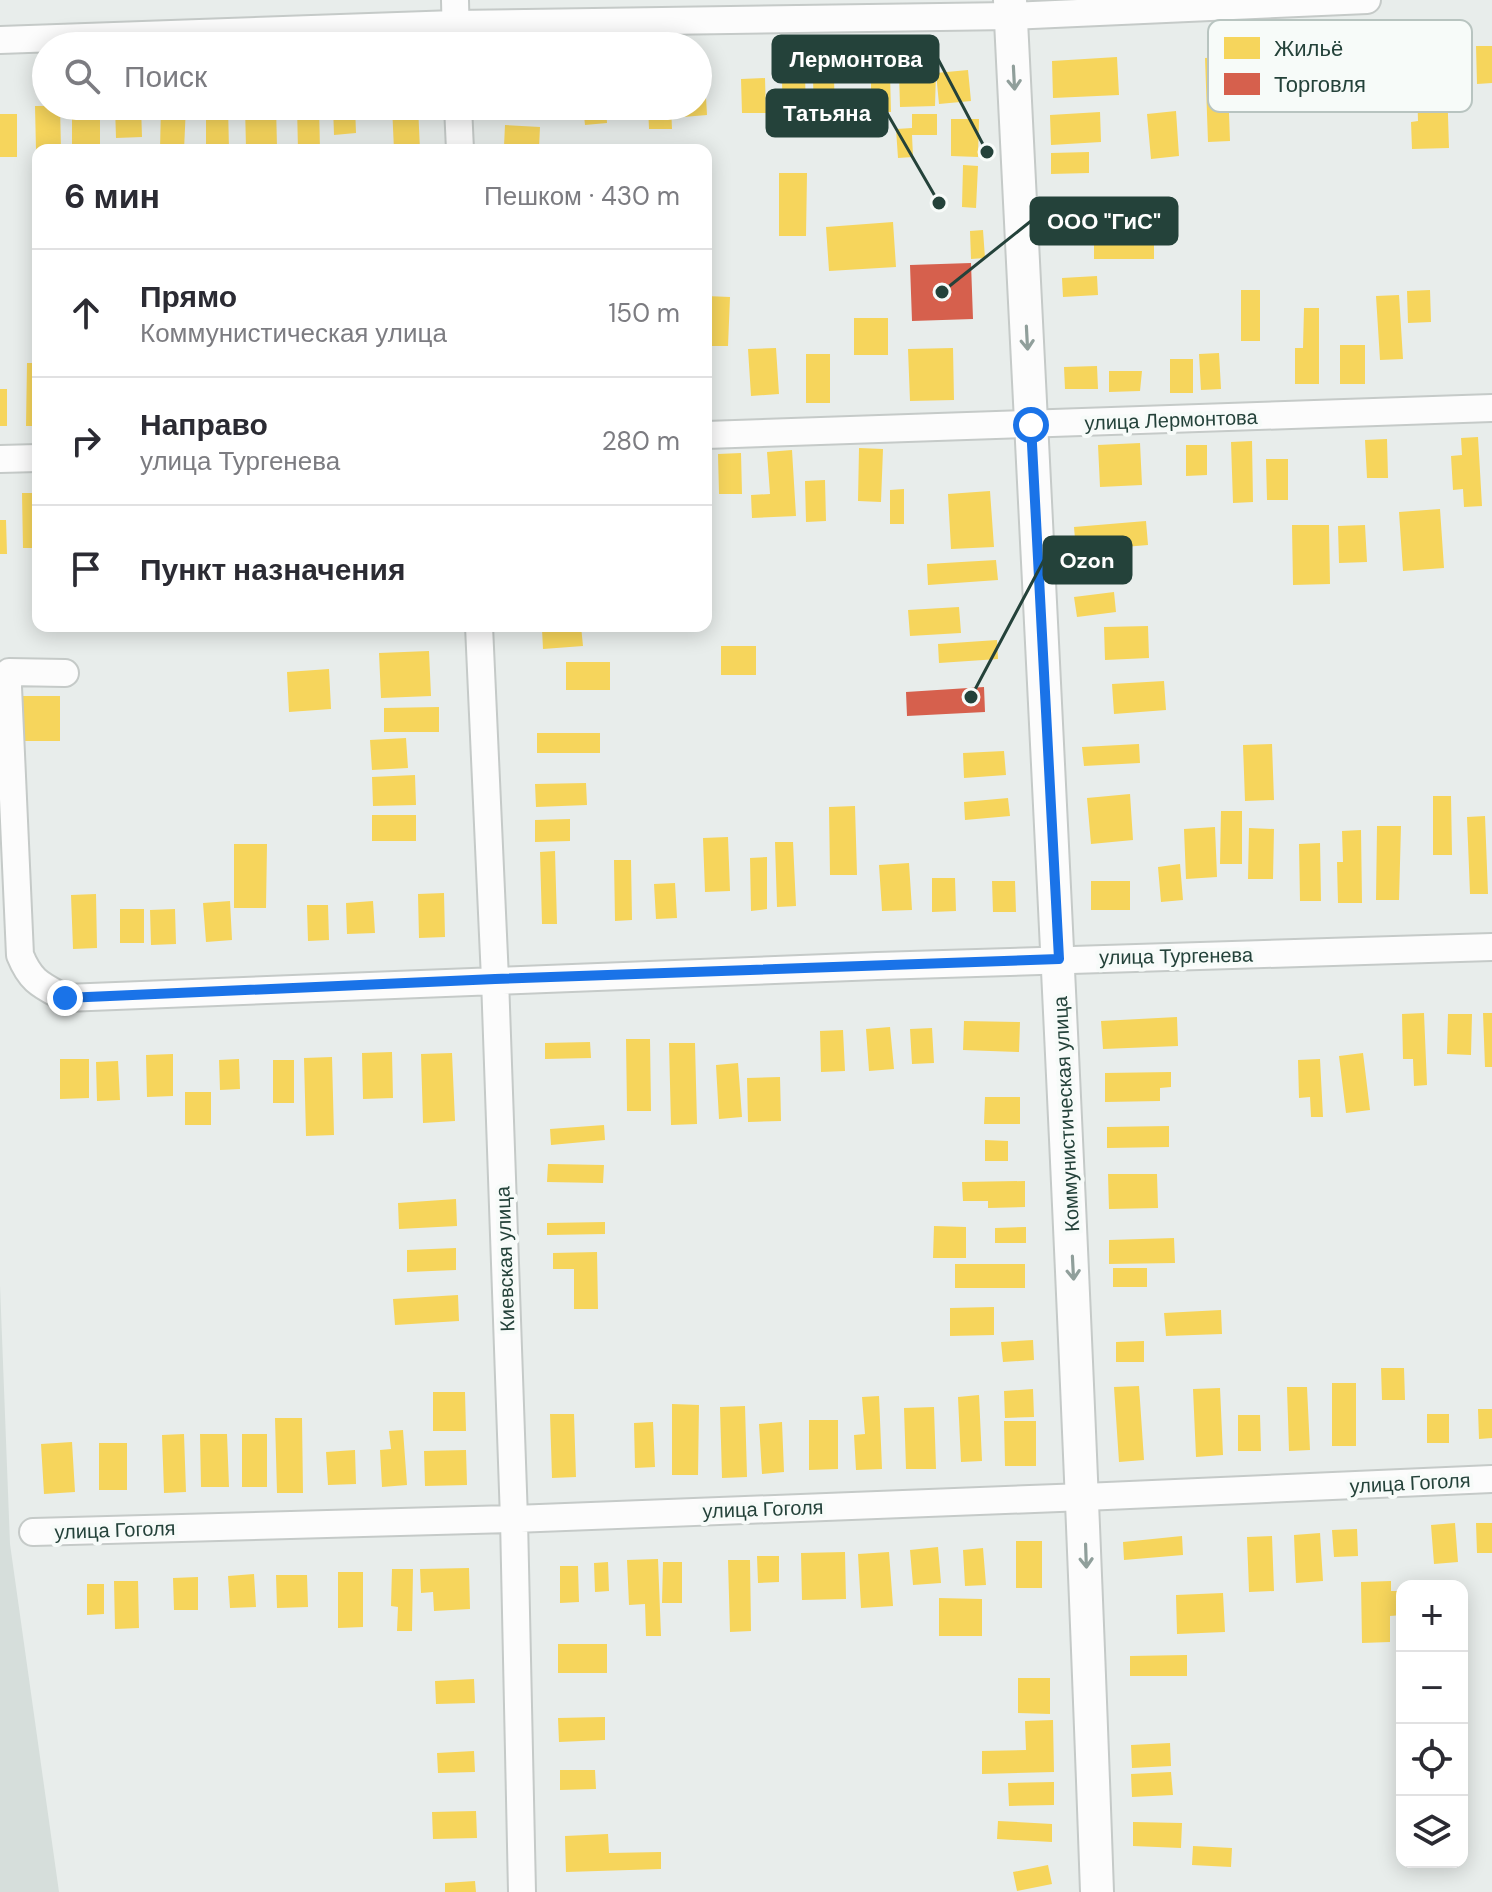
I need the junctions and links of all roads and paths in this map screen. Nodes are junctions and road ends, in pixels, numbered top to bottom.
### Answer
1 (1367, 0) edge
2 (1010, 8) edge
3 (455, 23) edge
4 (214, 32) edge
5 (32, 39) edge
6 (0, 40) edge
7 (459, 120) edge
8 (460, 144) edge
9 (1492, 408) edge
10 (1031, 425) junction
11 (712, 435) edge
12 (32, 458) edge
13 (0, 459) edge
14 (479, 632) edge
15 (65, 673) dead end
16 (1492, 947) edge
17 (1059, 959) junction
18 (495, 979) junction
19 (1492, 1479) edge
20 (1084, 1497) junction
21 (514, 1519) junction
22 (33, 1532) dead end
23 (522, 1892) edge
24 (1097, 1892) edge

1 - 2 street
2 - 3 street
2 -> 10 street, Коммунистическая улица
3 - 4 street
5 - 6 street
7 - 8 street
9 - 10 street, улица Лермонтова
10 - 11 street, улица Лермонтова
10 - 17 street, Коммунистическая улица
12 - 13 street
14 - 18 street, Киевская улица
15 - 18 street, улица Тургенева
16 - 17 street, улица Тургенева
17 - 18 street, улица Тургенева
17 -> 20 street, Коммунистическая улица
18 - 21 street, Киевская улица
19 - 20 street, улица Гоголя
20 - 21 street, улица Гоголя
20 -> 24 street, Коммунистическая улица
21 - 22 street, улица Гоголя
21 - 23 street, Киевская улица

